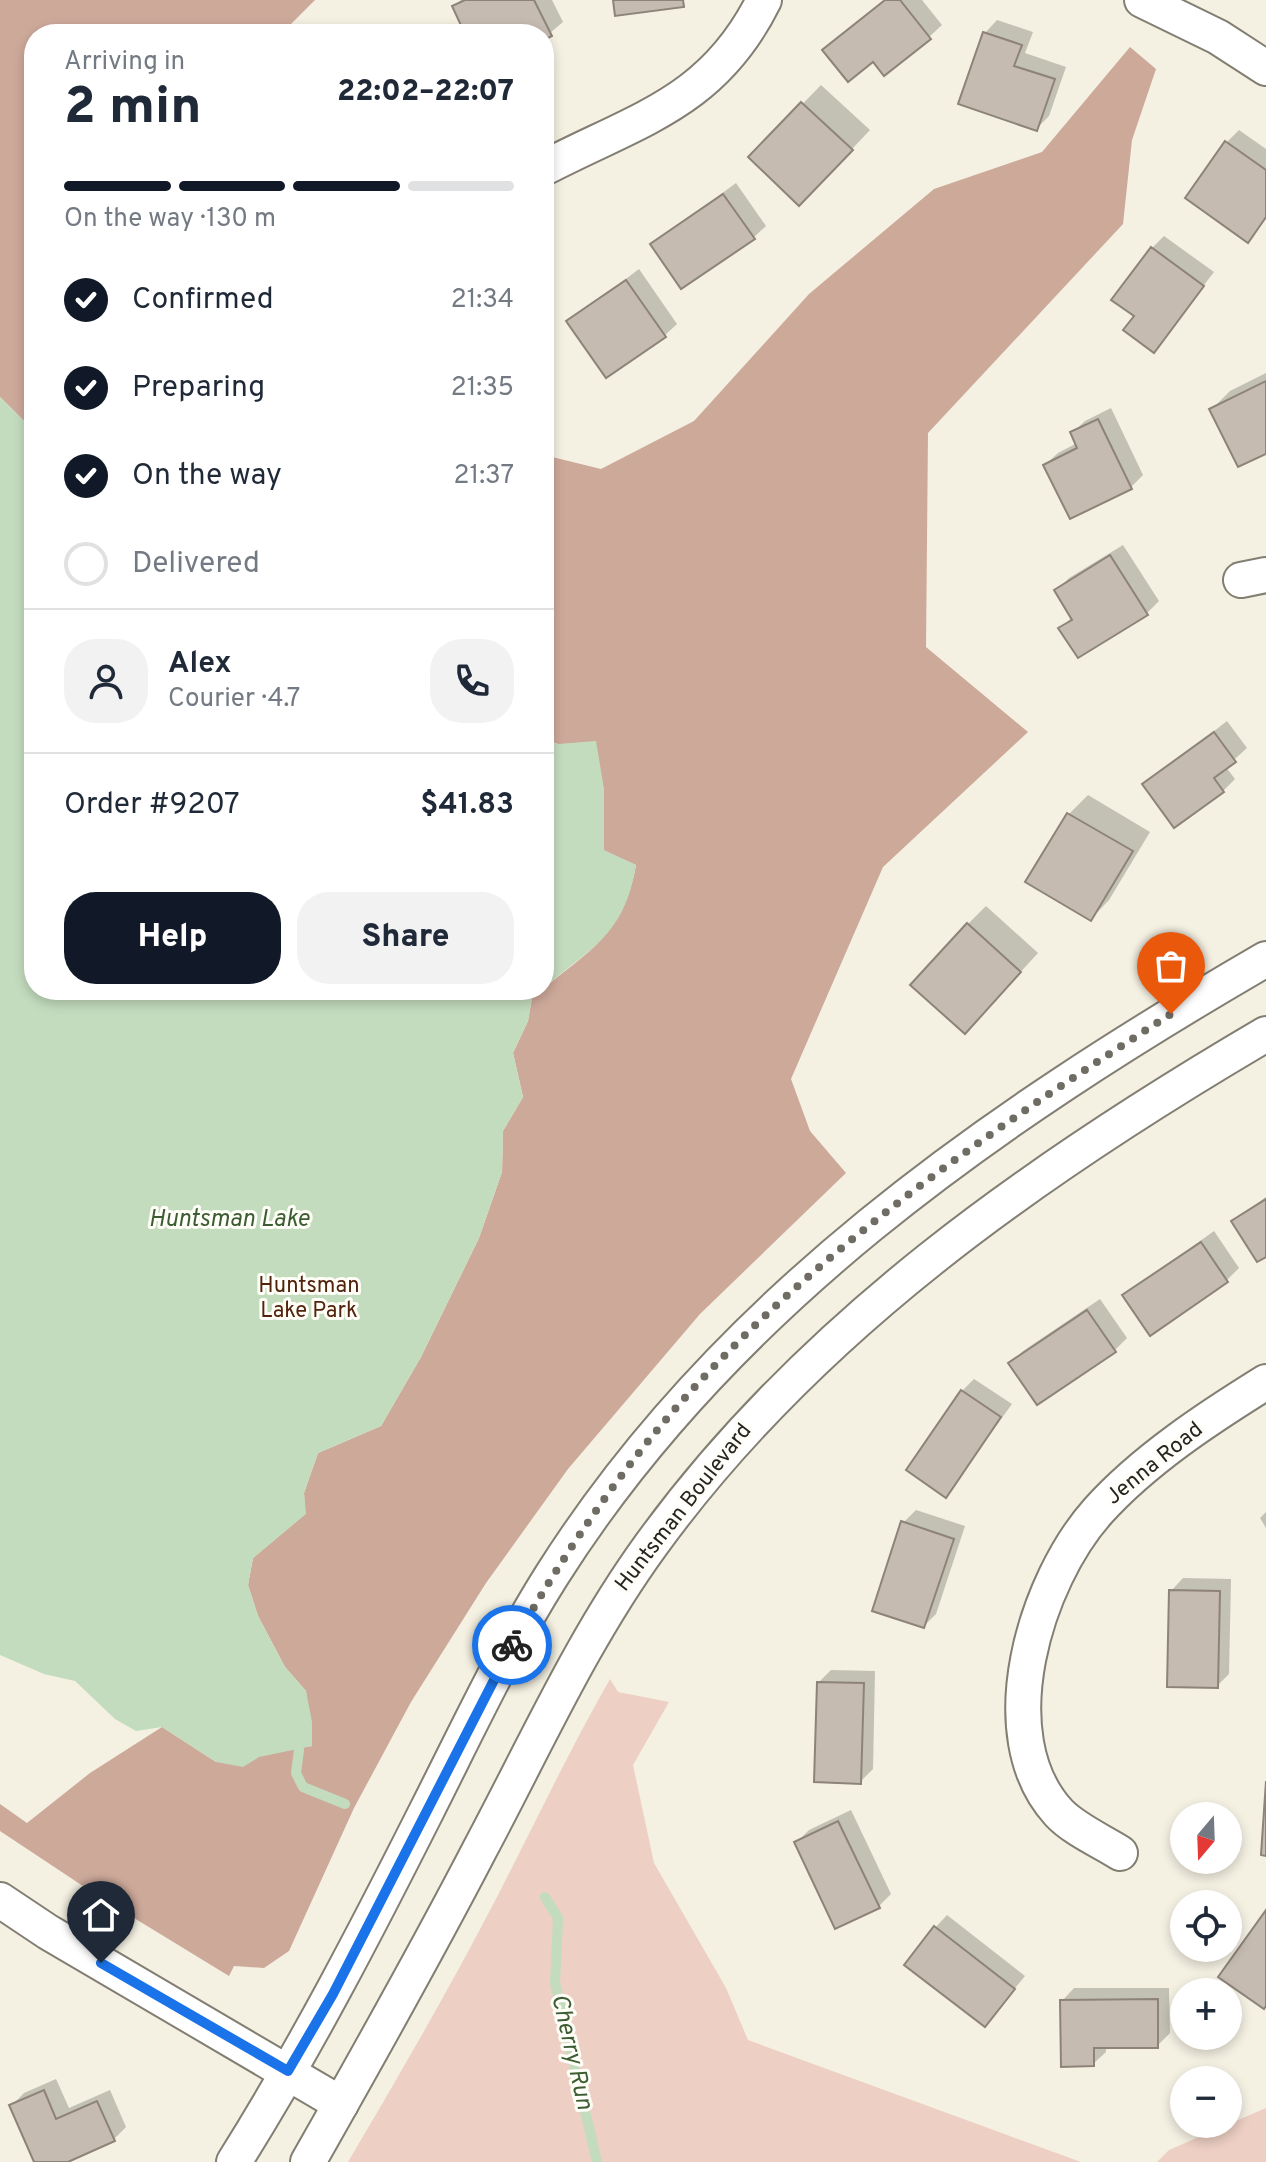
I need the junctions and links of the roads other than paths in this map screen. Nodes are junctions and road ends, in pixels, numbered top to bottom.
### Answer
1 (764, 0) edge
2 (1142, 0) edge
3 (1266, 68) edge
4 (554, 163) edge
5 (1266, 959) edge
6 (1266, 1034) edge
7 (1266, 1382) edge
8 (1120, 1853) dead end
9 (0, 1900) edge
10 (288, 2071) junction
11 (341, 2104) junction
12 (234, 2162) edge
13 (308, 2162) edge

1 - 4 street
2 - 3 street
5 - 10 street
6 - 11 street, Huntsman Boulevard
7 - 8 street, Jenna Road
9 - 10 street
10 - 11 street
10 - 12 street
11 - 13 street, Huntsman Boulevard

